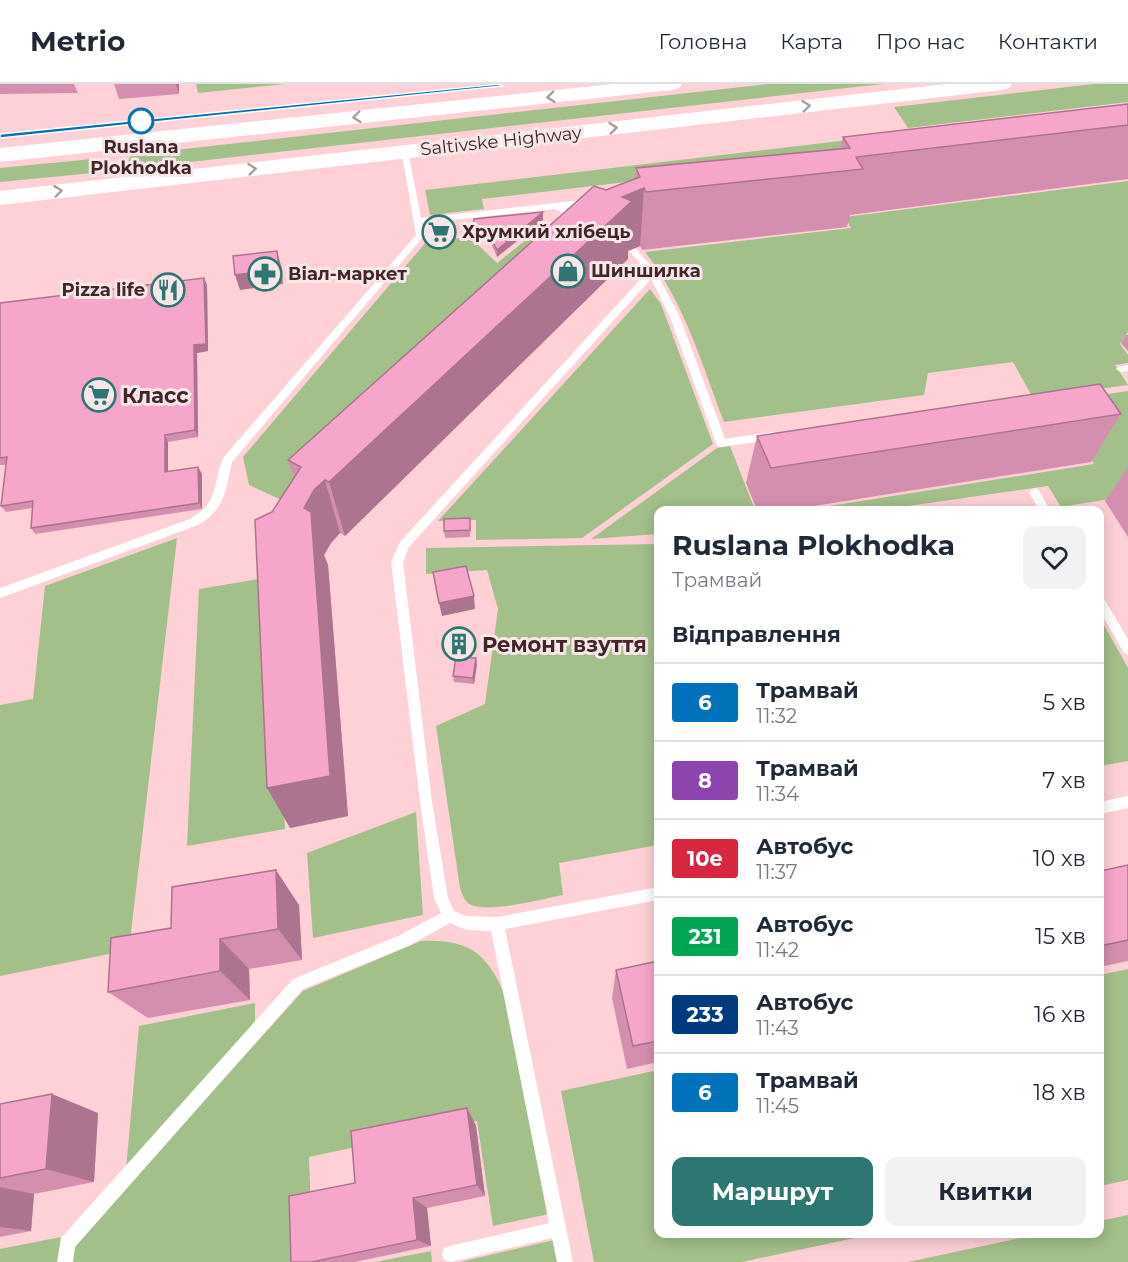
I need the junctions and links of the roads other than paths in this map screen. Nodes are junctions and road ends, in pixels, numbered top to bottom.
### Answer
1 (672, 84) edge
2 (1002, 84) edge
3 (940, 87) edge
4 (404, 152) junction
5 (0, 155) edge
6 (0, 198) edge
7 (603, 200) edge
8 (557, 206) junction
9 (567, 212) edge
10 (418, 221) junction
11 (632, 250) edge
12 (652, 272) junction
13 (779, 435) edge
14 (1034, 492) dead end
15 (1043, 506) edge
16 (0, 593) edge
17 (1104, 609) edge
18 (1128, 650) edge
19 (1128, 802) edge
20 (1104, 807) edge
21 (654, 894) edge
22 (449, 916) junction
23 (497, 924) junction
24 (558, 1229) junction
25 (450, 1254) dead end
26 (65, 1262) edge
27 (565, 1262) edge

1 -> 5 main road, Saltivske Highway
2 - 3 main road, Saltivske Highway
4 -> 3 main road, Saltivske Highway
6 -> 4 main road, Saltivske Highway
4 - 10 lane
7 - 8 lane
8 - 9 lane
8 - 10 lane
10 - 16 lane
11 - 12 lane
12 - 13 lane
12 - 22 lane
14 - 15 lane
17 - 18 lane
19 - 20 lane
21 - 23 lane
22 - 23 lane
22 - 26 lane
23 - 24 lane
24 - 25 lane
24 - 27 lane

